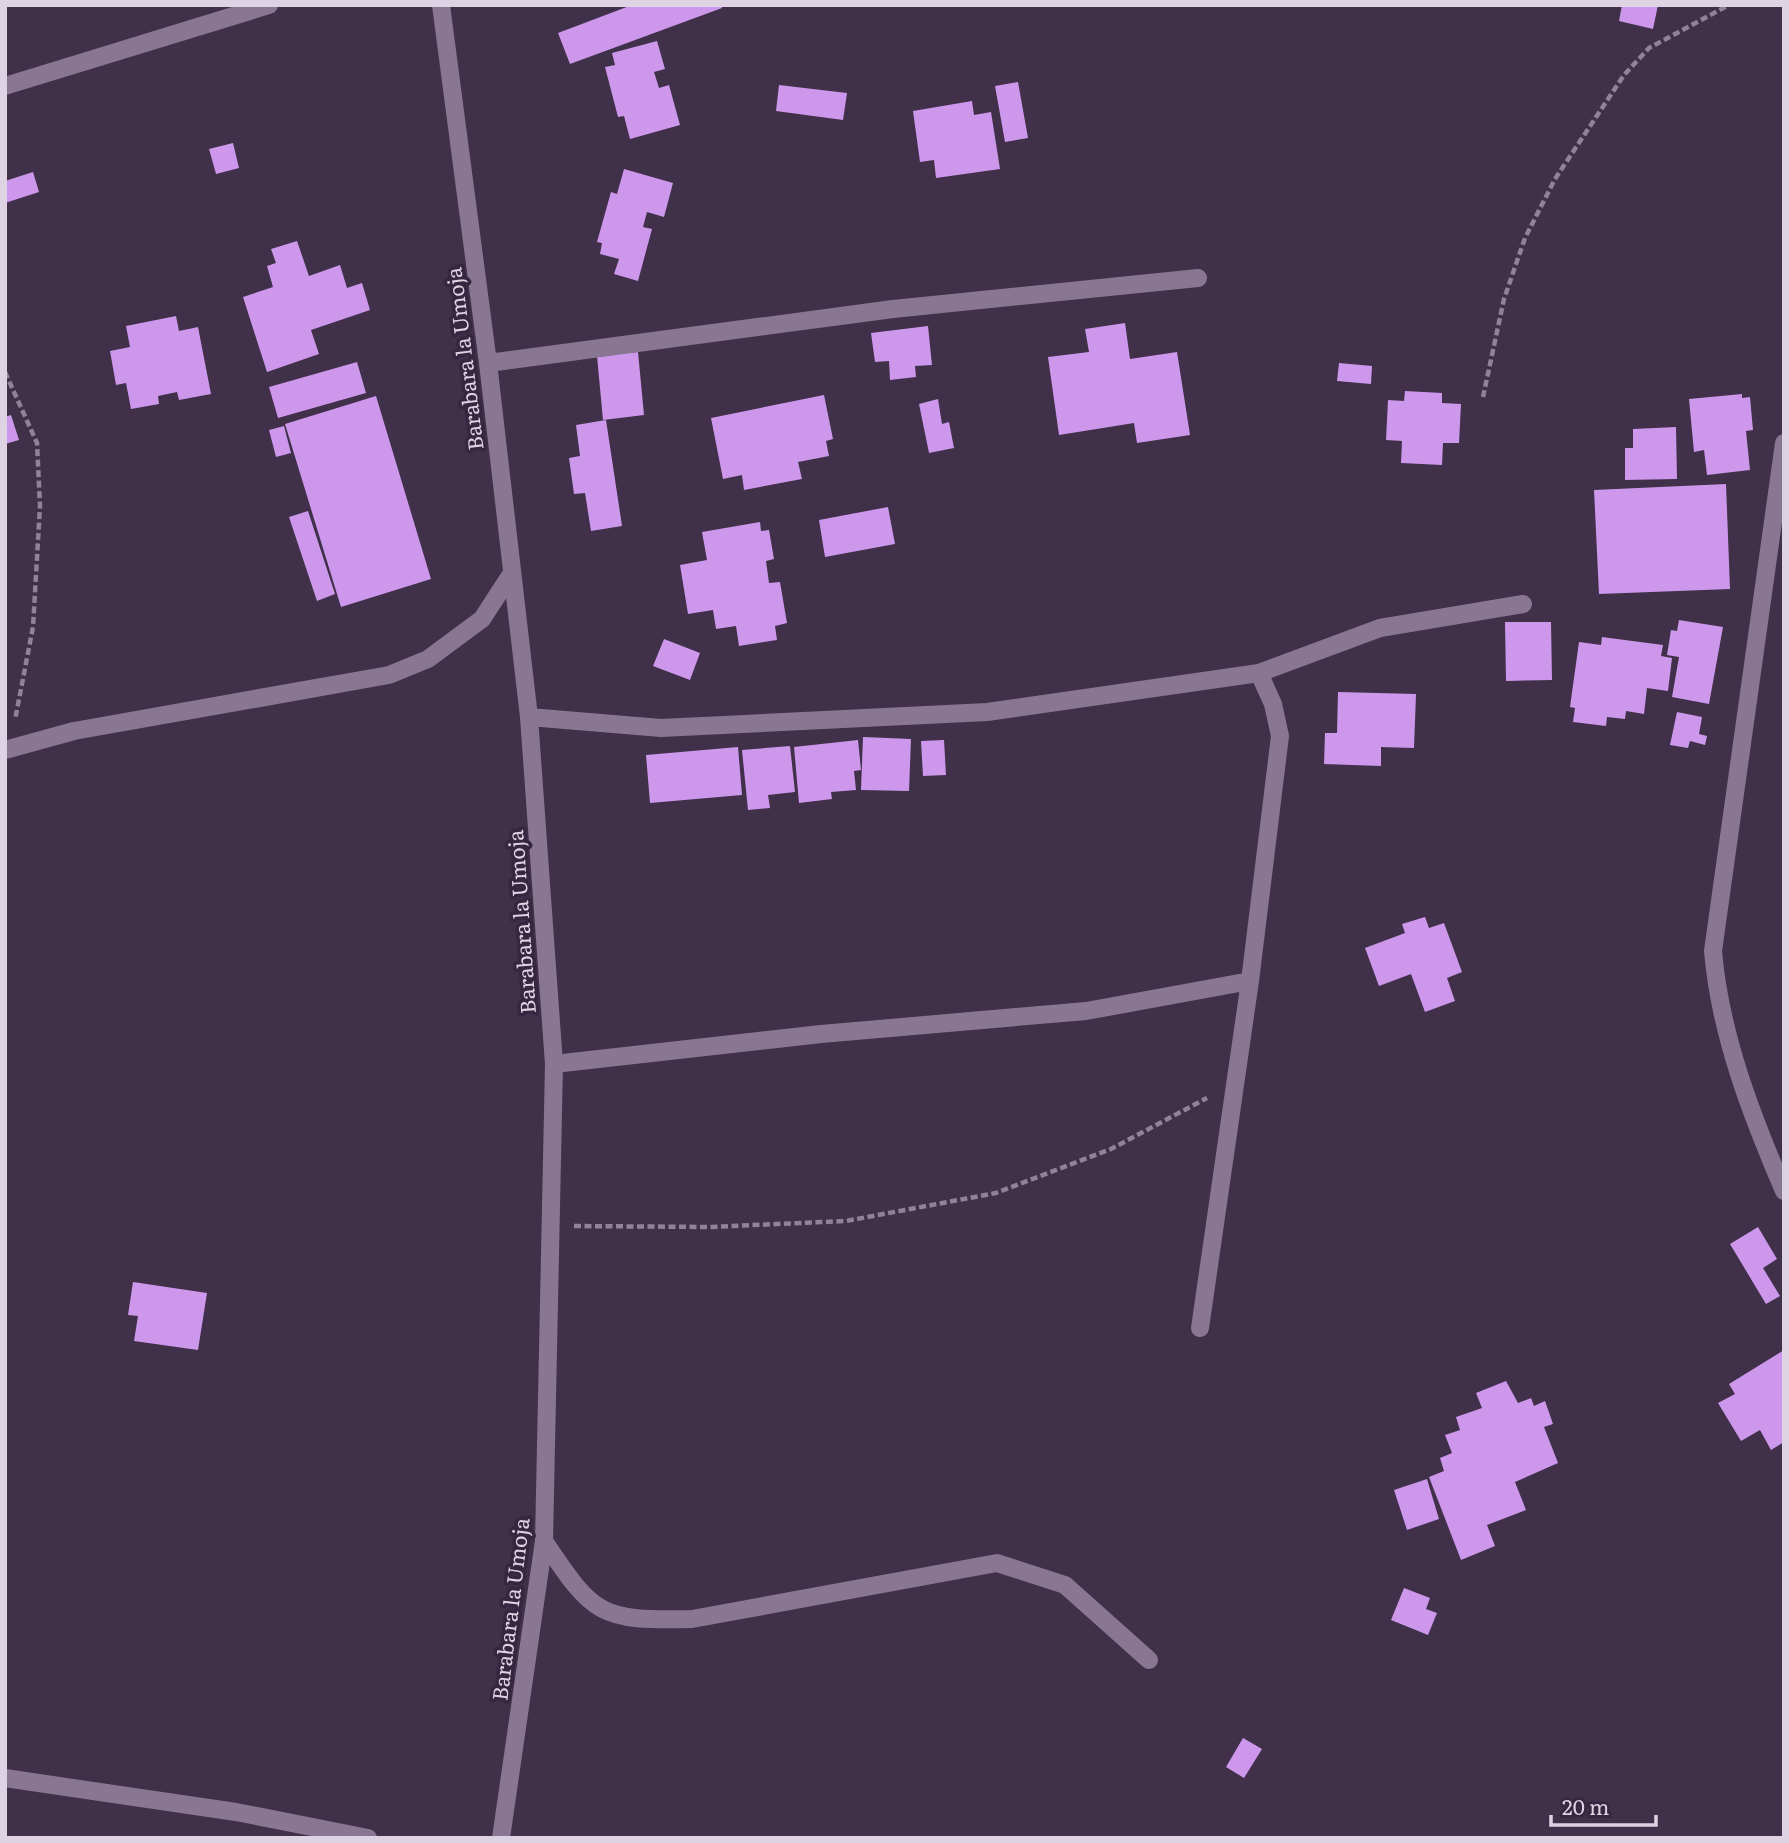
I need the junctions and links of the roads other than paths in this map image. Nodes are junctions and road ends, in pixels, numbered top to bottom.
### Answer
1 (269, 5) edge
2 (441, 5) edge
3 (5, 86) edge
4 (1198, 278) dead end
5 (488, 363) junction
6 (1784, 443) edge
7 (510, 576) junction
8 (1522, 604) dead end
9 (1259, 673) junction
10 (528, 717) junction
11 (8, 749) edge
12 (1250, 981) junction
13 (554, 1065) junction
14 (1784, 1191) edge
15 (1200, 1328) dead end
16 (544, 1541) junction
17 (1149, 1660) dead end
18 (5, 1778) edge
19 (368, 1838) edge
20 (501, 1838) edge

1 - 3 street
2 - 5 street, Barabara la Umoja
4 - 5 street
5 - 7 street, Barabara la Umoja
6 - 14 street
7 - 10 street, Barabara la Umoja
7 - 11 street
8 - 9 street
9 - 10 street
9 - 12 street
10 - 13 street, Barabara la Umoja
12 - 13 street
12 - 15 street
13 - 16 street, Barabara la Umoja
16 - 17 street
16 - 20 street, Barabara la Umoja
18 - 19 street

